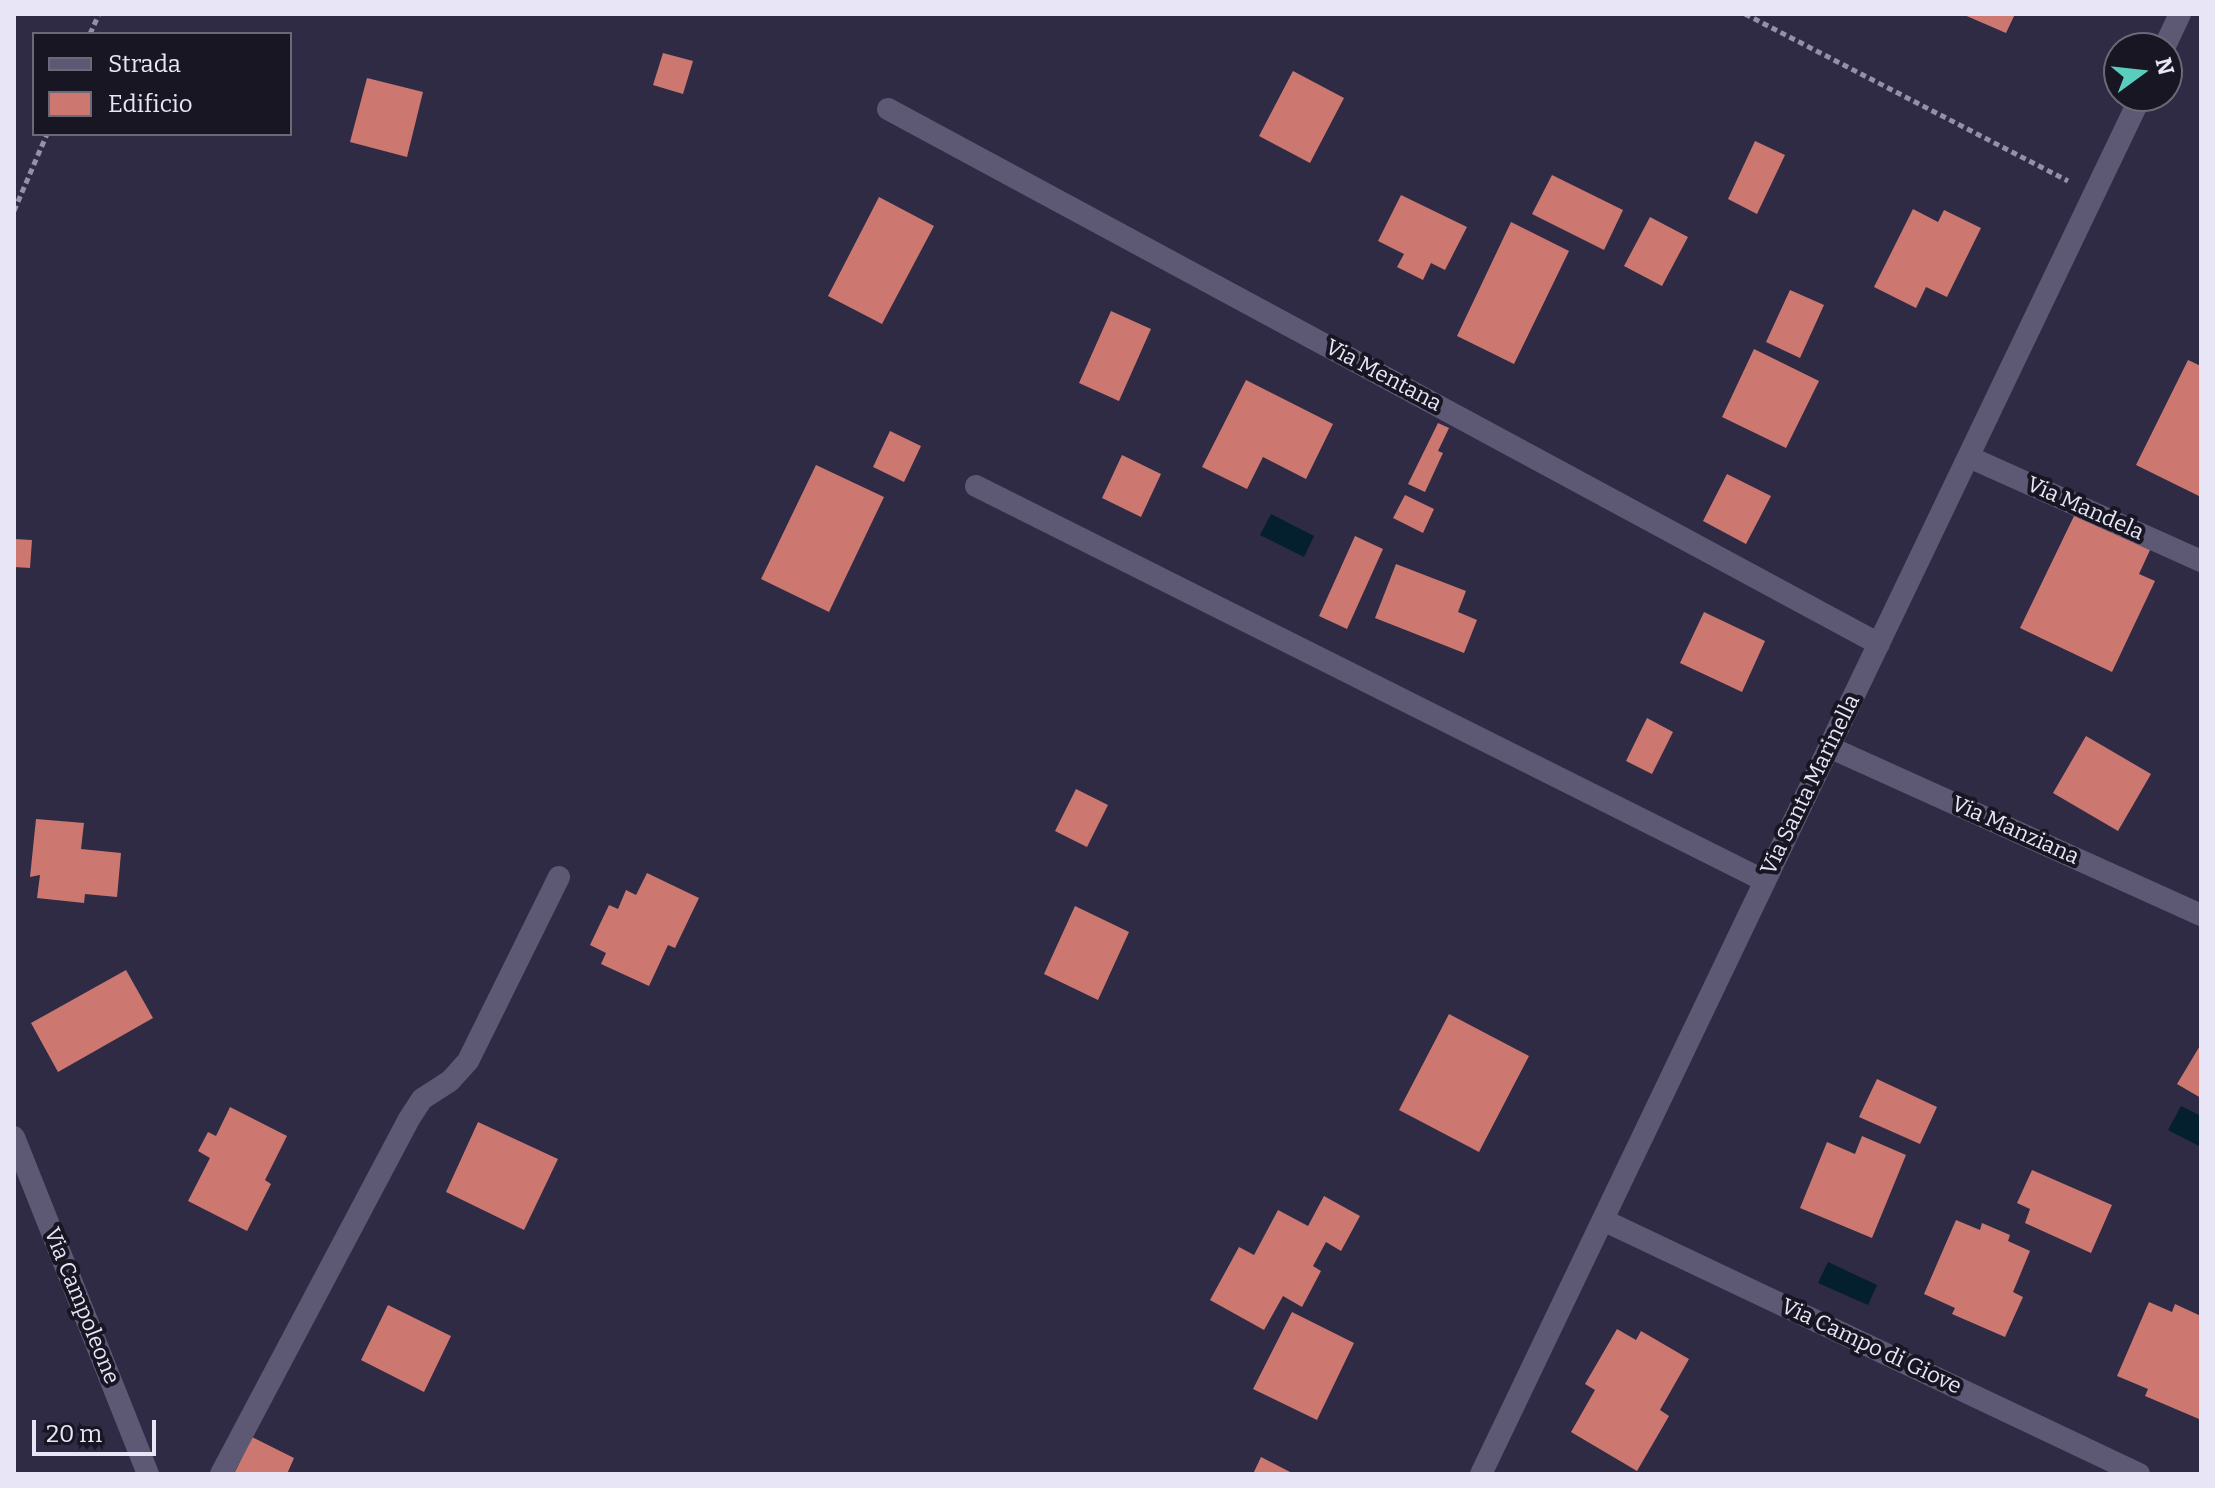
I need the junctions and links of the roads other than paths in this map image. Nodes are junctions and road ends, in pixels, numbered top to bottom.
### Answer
1 (888, 109) dead end
2 (2133, 112) edge
3 (1969, 457) junction
4 (976, 486) dead end
5 (2201, 561) edge
6 (1879, 644) junction
7 (1829, 747) junction
8 (559, 877) dead end
9 (1765, 881) junction
10 (2201, 915) edge
11 (14, 1137) edge
12 (1603, 1220) junction
13 (148, 1474) edge
14 (221, 1474) edge
15 (1481, 1474) edge
16 (2139, 1474) edge

1 - 6 street, Via Mentana
2 - 3 street, Via Santa Marinella
3 - 5 street, Via Mandela
3 - 6 street, Via Santa Marinella
4 - 9 street
6 - 7 street, Via Santa Marinella
7 - 9 street, Via Santa Marinella
7 - 10 street, Via Manziana
8 - 14 street
9 - 12 street, Via Santa Marinella
11 - 13 street, Via Campoleone
12 - 15 street, Via Santa Marinella
12 - 16 street, Via Campo di Giove

